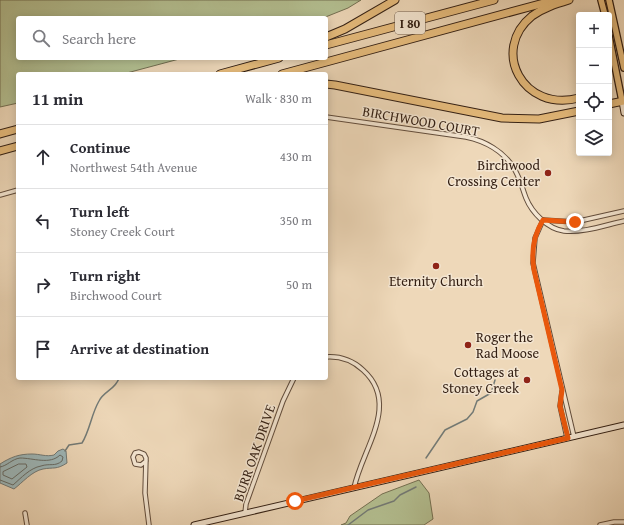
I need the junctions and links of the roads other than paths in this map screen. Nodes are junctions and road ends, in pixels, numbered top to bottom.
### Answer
1 (395, 0) edge
2 (494, 0) edge
3 (555, 0) edge
4 (569, 0) edge
5 (601, 0) edge
6 (610, 2) edge
7 (604, 12) edge
8 (328, 36) edge
9 (328, 44) edge
10 (612, 48) edge
11 (269, 60) edge
12 (624, 68) edge
13 (227, 72) edge
14 (289, 72) edge
15 (328, 84) edge
16 (576, 98) edge
17 (623, 101) edge
18 (612, 103) edge
19 (576, 112) edge
20 (624, 113) edge
21 (328, 117) edge
22 (16, 130) edge
23 (0, 134) edge
24 (16, 147) edge
25 (0, 151) edge
26 (16, 191) edge
27 (0, 195) edge
28 (624, 211) edge
29 (543, 220) junction
30 (624, 221) edge
31 (328, 357) edge
32 (293, 380) edge
33 (562, 390) junction
34 (624, 425) edge
35 (574, 437) junction
36 (568, 438) junction
37 (146, 462) dead end
38 (354, 488) junction
39 (245, 513) junction
40 (25, 514) dead end
41 (624, 521) edge
42 (27, 525) edge
43 (149, 525) edge
44 (194, 525) edge
45 (600, 525) edge

1 - 8 highway
2 - 9 highway, I 80
3 - 14 highway
4 - 16 highway
5 - 7 main road
6 - 12 main road
10 - 17 main road
11 - 13 highway
15 - 19 highway
17 - 18 highway
17 - 20 street
21 - 29 street, BIRCHWOOD COURT
22 - 23 highway
24 - 25 highway
26 - 27 street
28 - 29 street
29 - 30 street, BIRCHWOOD COURT
29 - 33 street
31 - 38 street
32 - 39 street, BURR OAK DRIVE
33 - 35 street
33 - 36 street
34 - 35 street
35 - 36 street
36 - 38 street
37 - 43 street
38 - 39 street
39 - 44 street
40 - 42 street
41 - 45 street

